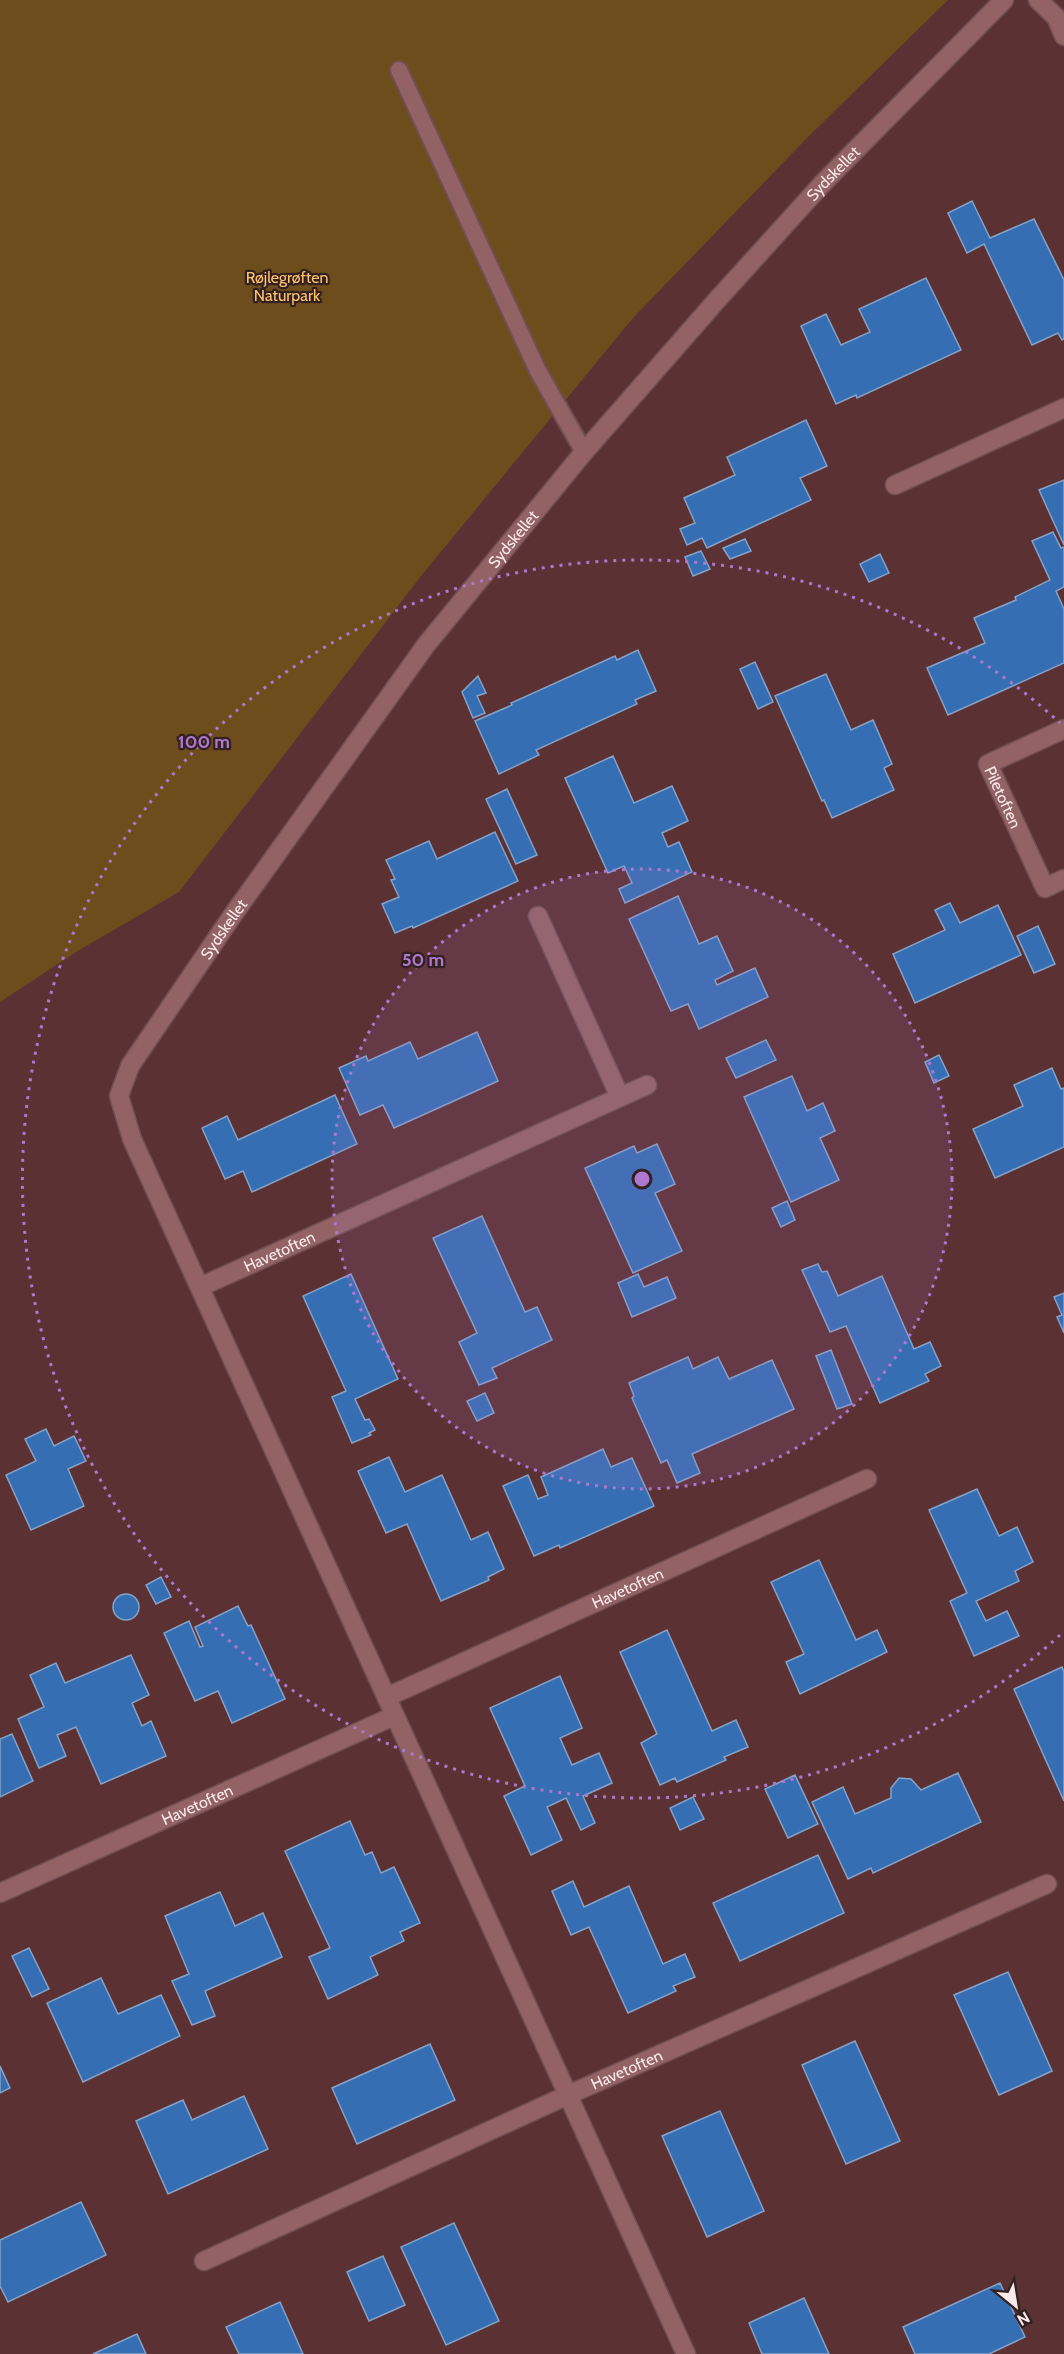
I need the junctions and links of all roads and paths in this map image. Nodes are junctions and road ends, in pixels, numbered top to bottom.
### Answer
1 (1004, 0) edge
2 (1038, 0) edge
3 (1064, 36) edge
4 (399, 70) dead end
5 (1064, 408) edge
6 (584, 452) junction
7 (895, 485) dead end
8 (1064, 729) edge
9 (1064, 879) edge
10 (538, 916) dead end
11 (647, 1085) dead end
12 (620, 1097) junction
13 (200, 1287) junction
14 (867, 1479) dead end
15 (387, 1697) junction
16 (394, 1716) junction
17 (1047, 1884) dead end
18 (0, 1893) edge
19 (568, 2095) junction
20 (204, 2261) dead end
21 (686, 2354) edge

1 - 6 street, Sydskellet
2 - 3 street
4 - 6 lane
5 - 7 street
6 - 13 street, Sydskellet
8 - 9 street, Piletoften
10 - 12 street
11 - 12 street, Havetoften
12 - 13 street, Havetoften
13 - 15 street
14 - 15 street, Havetoften
15 - 16 street
16 - 18 street, Havetoften
16 - 19 street
17 - 19 street, Havetoften
19 - 20 street, Havetoften
19 - 21 street

